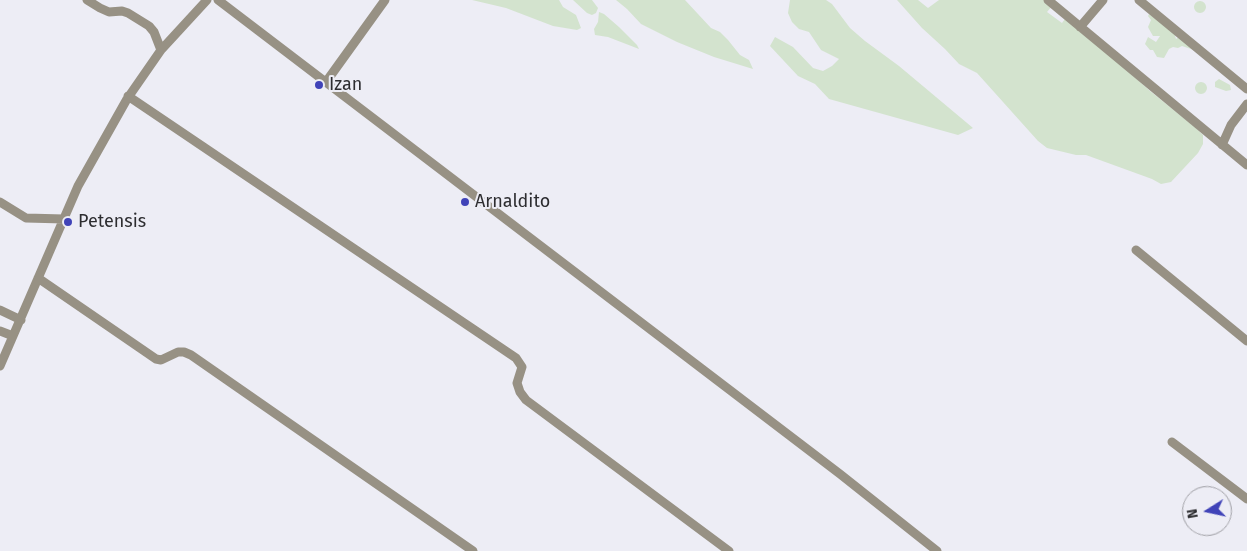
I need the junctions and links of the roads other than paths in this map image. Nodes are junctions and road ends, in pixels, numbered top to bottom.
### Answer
1 (87, 0) edge
2 (207, 0) edge
3 (218, 0) edge
4 (385, 0) edge
5 (1048, 0) edge
6 (1103, 0) edge
7 (1139, 0) edge
8 (1080, 27) junction
9 (162, 50) junction
10 (326, 82) junction
11 (1247, 89) edge
12 (128, 96) junction
13 (1247, 104) edge
14 (1222, 145) junction
15 (1247, 164) edge
16 (0, 202) edge
17 (64, 219) junction
18 (1136, 250) dead end
19 (38, 278) junction
20 (0, 310) edge
21 (21, 320) junction
22 (0, 331) edge
23 (13, 336) junction
24 (1247, 341) edge
25 (0, 366) edge
26 (1172, 442) dead end
27 (1247, 499) edge
28 (473, 551) edge
29 (729, 551) edge
30 (937, 551) edge

1 - 9 street
2 - 9 street
3 - 10 street
4 - 10 street
5 - 8 street
6 - 8 street
7 - 11 street
8 - 14 street
9 - 12 street
10 - 30 street
12 - 17 street
12 - 29 street
13 - 14 street
14 - 15 street
16 - 17 street
17 - 19 street
18 - 24 street
19 - 21 street
19 - 28 street
20 - 21 street
21 - 23 street
22 - 23 street
23 - 25 street
26 - 27 street

